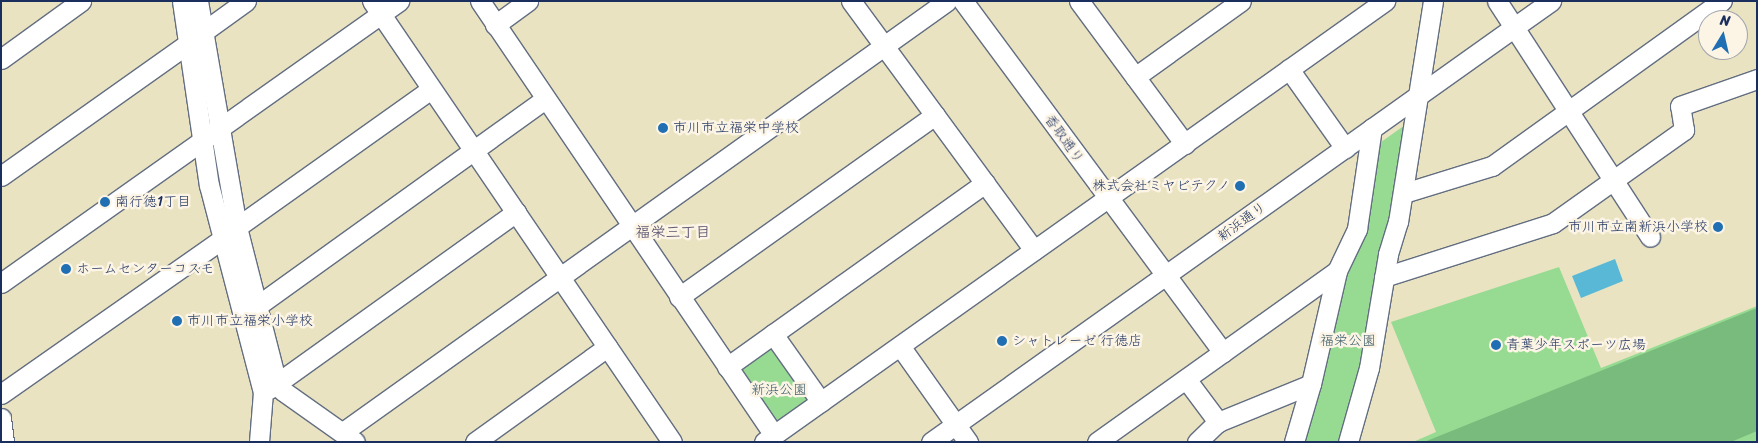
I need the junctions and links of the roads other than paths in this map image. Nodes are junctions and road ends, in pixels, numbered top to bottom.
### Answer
1 (81, 1) edge
2 (182, 1) edge
3 (198, 1) edge
4 (246, 1) edge
5 (399, 1) edge
6 (480, 1) edge
7 (528, 1) edge
8 (850, 1) edge
9 (946, 1) edge
10 (963, 1) edge
11 (1240, 1) edge
12 (1385, 1) edge
13 (1433, 1) edge
14 (1497, 1) edge
15 (1552, 1) edge
16 (1722, 1) edge
17 (1085, 4) edge
18 (376, 8) edge
19 (495, 25) junction
20 (1514, 28) junction
21 (196, 38) junction
22 (884, 46) junction
23 (1, 59) edge
24 (1289, 69) junction
25 (1134, 76) junction
26 (1757, 80) edge
27 (431, 89) junction
28 (1419, 96) junction
29 (545, 99) junction
30 (1569, 111) junction
31 (934, 115) junction
32 (1372, 128) junction
33 (212, 134) junction
34 (1185, 144) junction
35 (1345, 148) junction
36 (474, 151) junction
37 (1, 176) edge
38 (1614, 180) junction
39 (985, 183) junction
40 (1404, 193) junction
41 (1108, 198) junction
42 (516, 212) junction
43 (631, 226) junction
44 (231, 232) junction
45 (1650, 237) dead end
46 (1034, 250) junction
47 (1337, 271) junction
48 (1165, 276) junction
49 (560, 277) junction
50 (1384, 277) junction
51 (1, 283) edge
52 (679, 297) junction
53 (257, 306) junction
54 (773, 334) junction
55 (900, 346) junction
56 (607, 347) junction
57 (1223, 352) junction
58 (727, 366) junction
59 (1186, 379) junction
60 (1311, 384) junction
61 (270, 388) junction
62 (1, 394) edge
63 (821, 402) junction
64 (1, 418) edge
65 (1218, 422) junction
66 (956, 424) junction
67 (349, 437) edge
68 (769, 438) edge
69 (4, 442) edge
70 (259, 442) edge
71 (475, 442) edge
72 (671, 442) edge
73 (931, 442) edge
74 (968, 442) edge
75 (1097, 442) edge
76 (1197, 442) edge
77 (1294, 442) edge
78 (1348, 442) edge

1 - 23 street
2 - 21 street
3 - 21 street
4 - 21 street
5 - 18 street
6 - 19 street
7 - 19 street
8 - 22 street
9 - 22 street
10 - 41 street, 香取通り
11 - 25 street
12 - 24 street
13 - 28 street
14 - 20 street
15 - 20 street, 新浜通り
16 - 30 street
17 - 25 street
18 - 27 street
18 - 33 street
19 - 29 street
20 - 28 street, 新浜通り
20 - 30 street
21 - 33 street
21 - 37 street
22 - 31 street
22 - 43 street
24 - 34 street
24 - 35 street
25 - 34 street
26 - 38 street
27 - 36 street
27 - 44 street
28 - 32 street, 新浜通り
28 - 40 street
29 - 36 street
29 - 43 street
30 - 38 street
30 - 40 street
31 - 39 street
31 - 52 street
32 - 35 street, 新浜通り
32 - 47 street
33 - 44 street
33 - 51 street
34 - 41 street
35 - 48 street, 新浜通り
36 - 42 street
36 - 53 street
38 - 45 street
38 - 50 street
39 - 46 street
39 - 54 street
40 - 50 street
41 - 46 street
41 - 48 street, 香取通り
42 - 49 street
42 - 61 street
43 - 49 street
43 - 52 street
44 - 53 street
44 - 61 street
44 - 62 street
46 - 55 street
47 - 57 street
47 - 60 street
48 - 57 street, 香取通り
48 - 66 street, 新浜通り
49 - 56 street
49 - 67 street
50 - 78 street
52 - 58 street
53 - 61 street
54 - 58 street
54 - 63 street
55 - 63 street
55 - 66 street
56 - 71 street
56 - 72 street
57 - 59 street
58 - 68 street
59 - 65 street
59 - 75 street
60 - 65 street
60 - 77 street
61 - 67 street
61 - 70 street
63 - 68 street
64 - 69 street
65 - 76 street
66 - 73 street, 新浜通り
66 - 74 street

